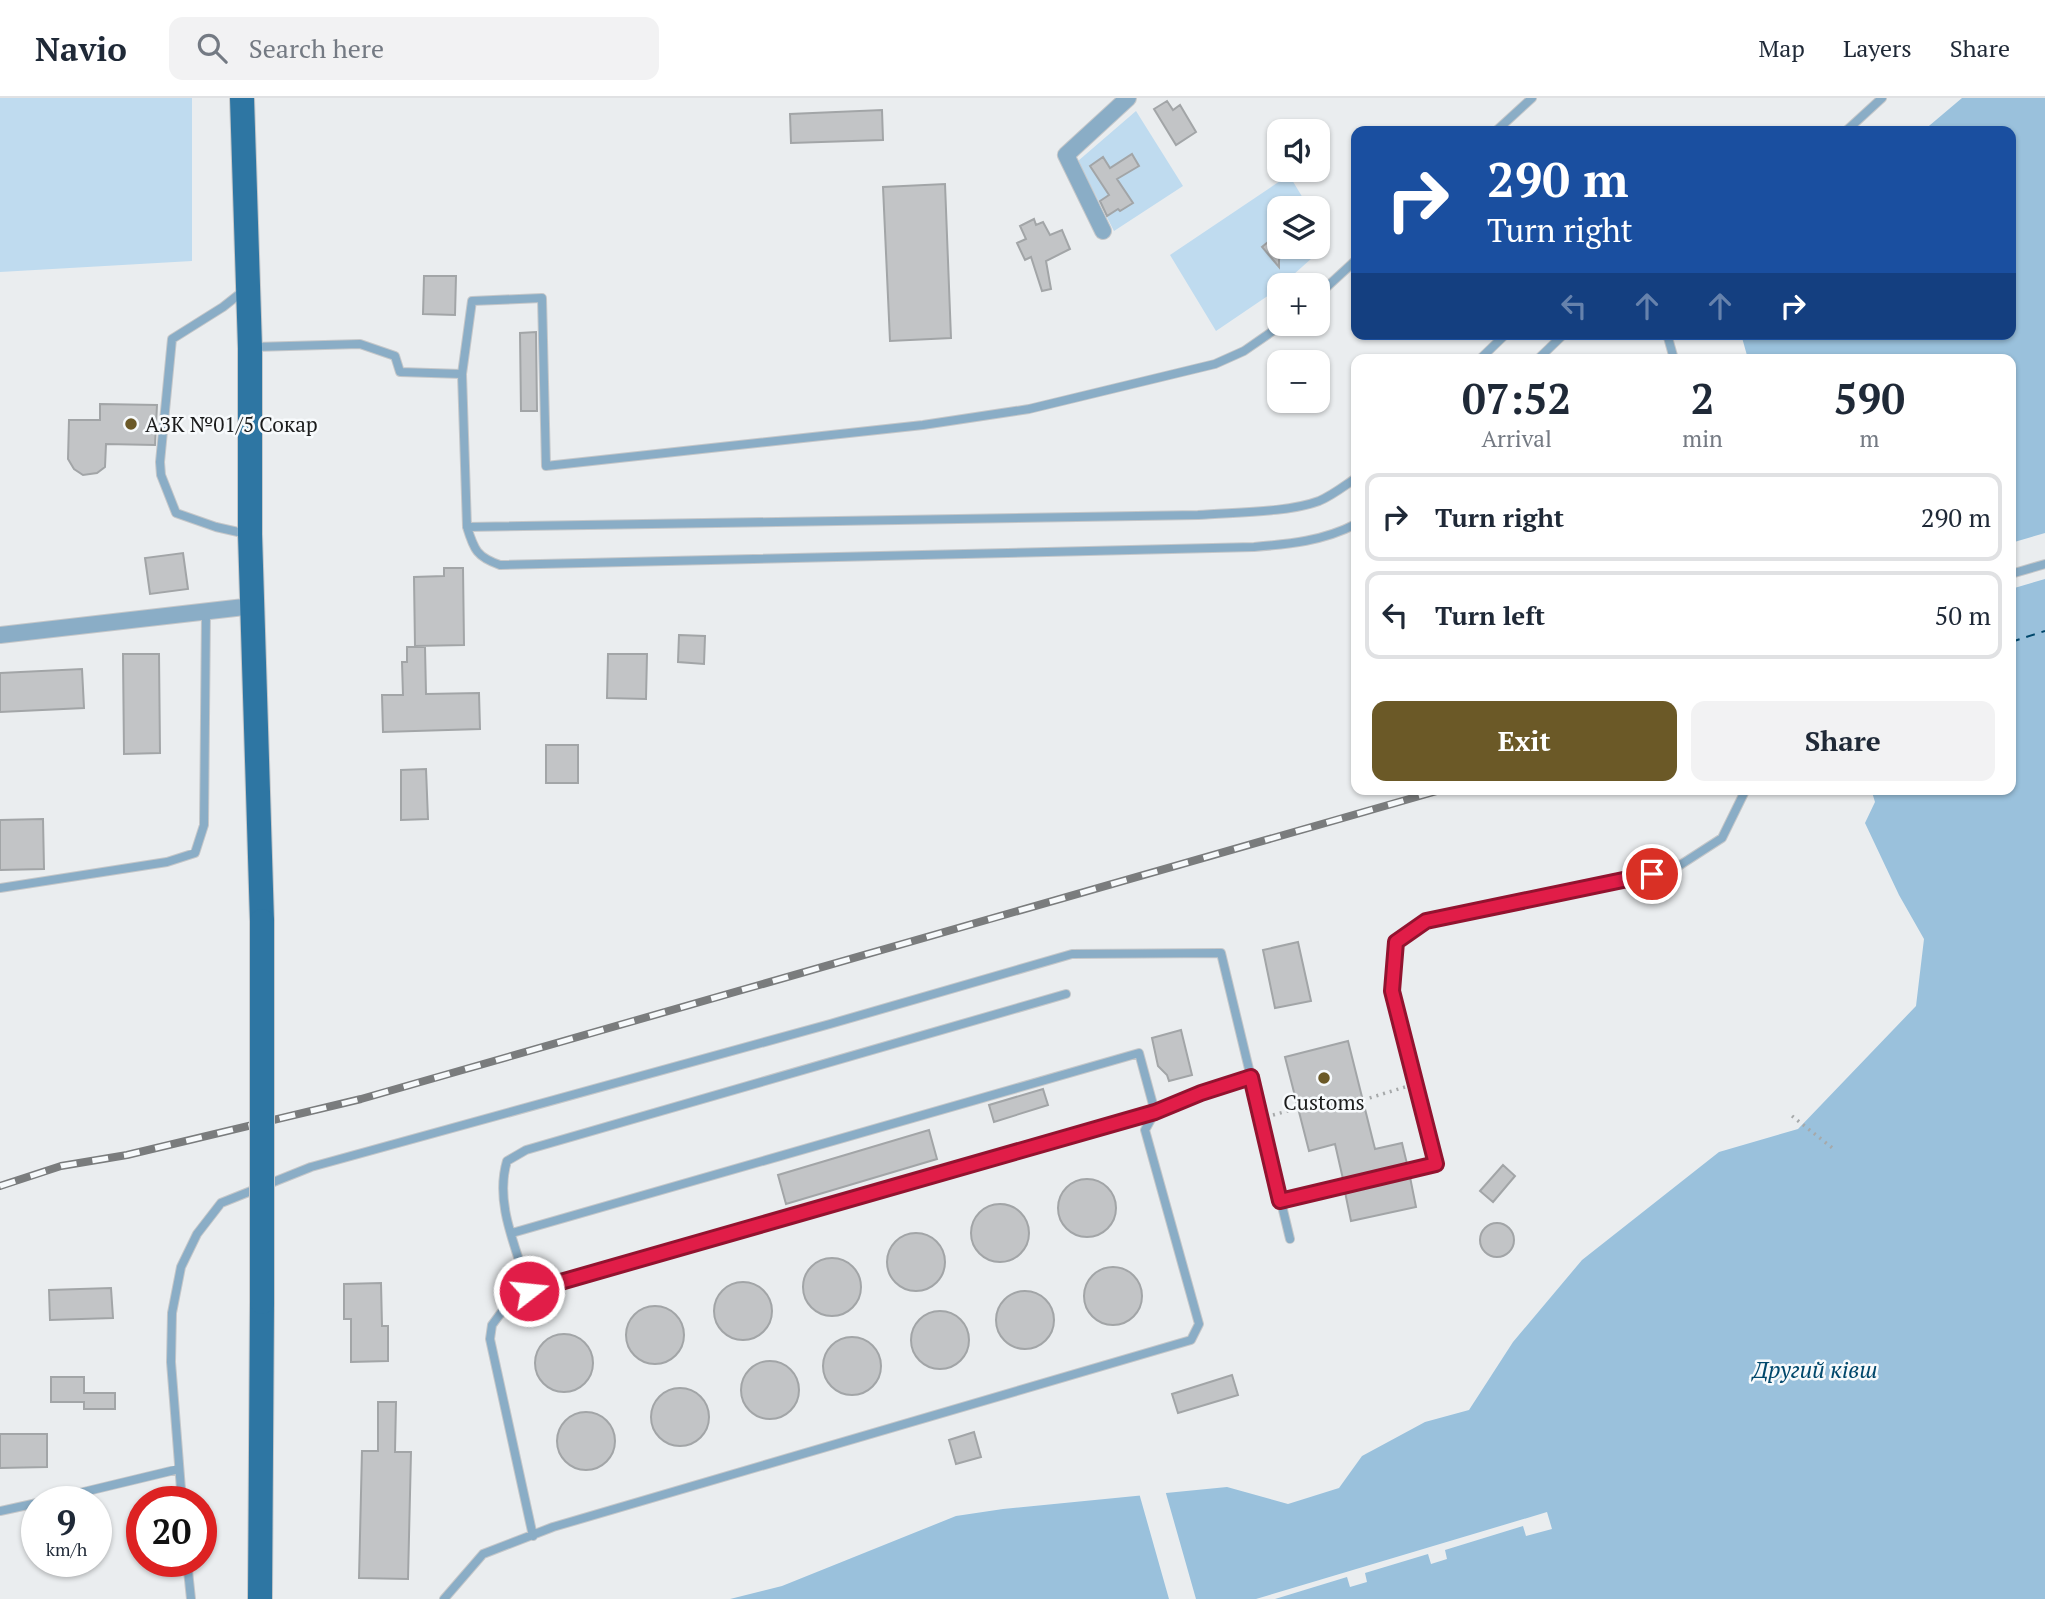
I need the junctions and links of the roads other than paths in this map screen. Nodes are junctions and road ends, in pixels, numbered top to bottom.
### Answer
1 (242, 98) edge
2 (1128, 98) edge
3 (1532, 98) edge
4 (1882, 98) edge
5 (1501, 126) edge
6 (1851, 126) edge
7 (1103, 231) dead end
8 (1351, 265) edge
9 (1330, 284) edge
10 (246, 289) junction
11 (1267, 335) edge
12 (1500, 340) edge
13 (1558, 340) edge
14 (250, 348) junction
15 (1485, 354) edge
16 (1543, 354) edge
17 (462, 374) junction
18 (1351, 482) edge
19 (467, 527) junction
20 (1351, 527) edge
21 (250, 534) junction
22 (2045, 564) edge
23 (2016, 573) edge
24 (253, 606) junction
25 (206, 611) junction
26 (0, 635) edge
27 (1743, 795) edge
28 (0, 888) edge
29 (1066, 994) dead end
30 (1251, 1077) junction
31 (1155, 1112) junction
32 (1280, 1201) junction
33 (512, 1233) junction
34 (1290, 1239) dead end
35 (529, 1291) junction
36 (179, 1469) junction
37 (107, 1486) edge
38 (181, 1486) edge
39 (21, 1506) edge
40 (0, 1511) edge
41 (533, 1536) junction
42 (189, 1577) edge
43 (191, 1599) edge
44 (260, 1599) edge
45 (444, 1599) edge

1 - 10 main road
2 - 7 street
3 - 5 lane
4 - 6 lane
8 - 9 lane
10 - 14 main road
10 - 21 lane
11 - 17 lane
12 - 15 lane
13 - 16 lane
14 - 17 lane
14 - 21 main road
17 - 19 lane
18 - 19 lane
19 - 20 lane
21 - 24 main road
22 - 23 lane
24 - 25 street
24 - 44 main road, bridge
25 - 26 street
25 - 28 lane
27 - 32 lane
29 - 33 lane
30 - 31 lane
30 - 32 lane
30 - 36 lane
31 - 33 lane
31 - 35 lane
31 - 41 lane
32 - 34 lane
33 - 35 lane
35 - 41 lane
36 - 37 lane
36 - 38 lane
39 - 40 lane
41 - 45 lane
42 - 43 lane

